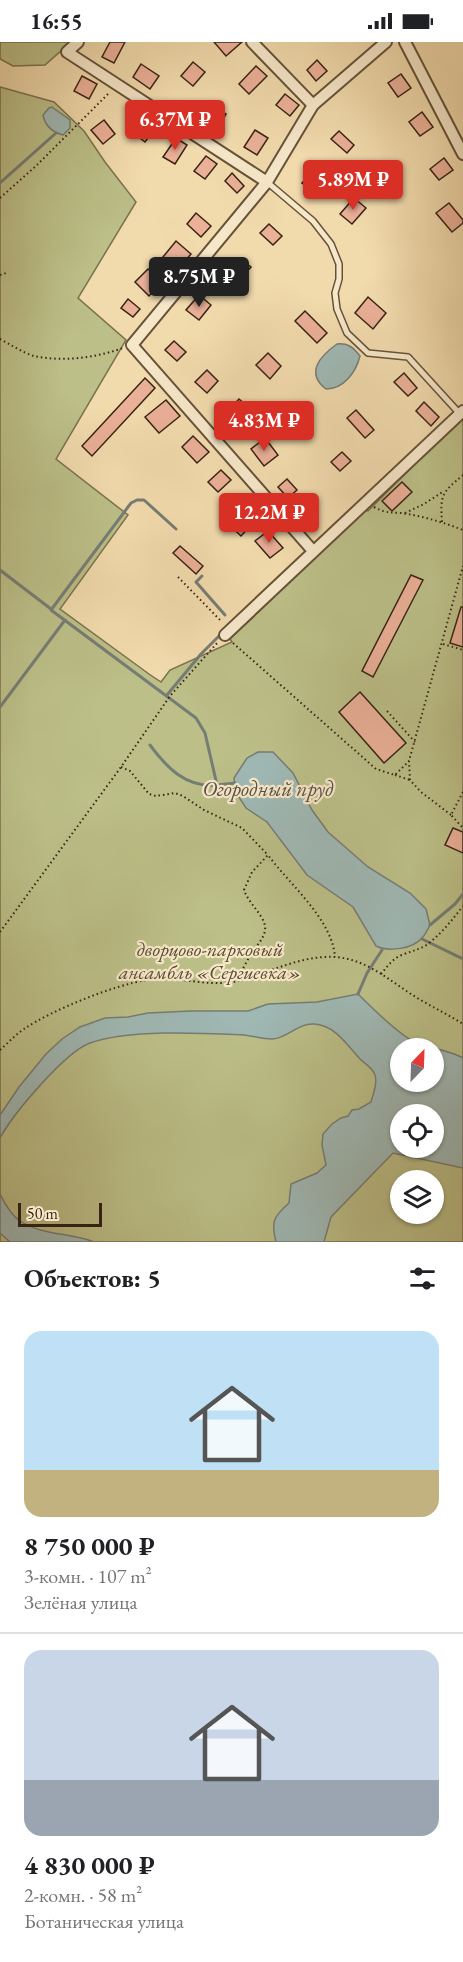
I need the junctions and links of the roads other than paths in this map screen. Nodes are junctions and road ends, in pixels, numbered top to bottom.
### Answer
1 (78, 42) edge
2 (252, 42) edge
3 (386, 42) edge
4 (405, 42) edge
5 (313, 105) junction
6 (463, 154) edge
7 (267, 182) junction
8 (461, 412) edge
9 (313, 551) junction
10 (228, 633) road end

1 - 7 street
2 - 5 street
3 - 5 street
4 - 6 street
5 - 7 street
7 - 8 lane
7 - 9 street
8 - 9 street
9 - 10 street

